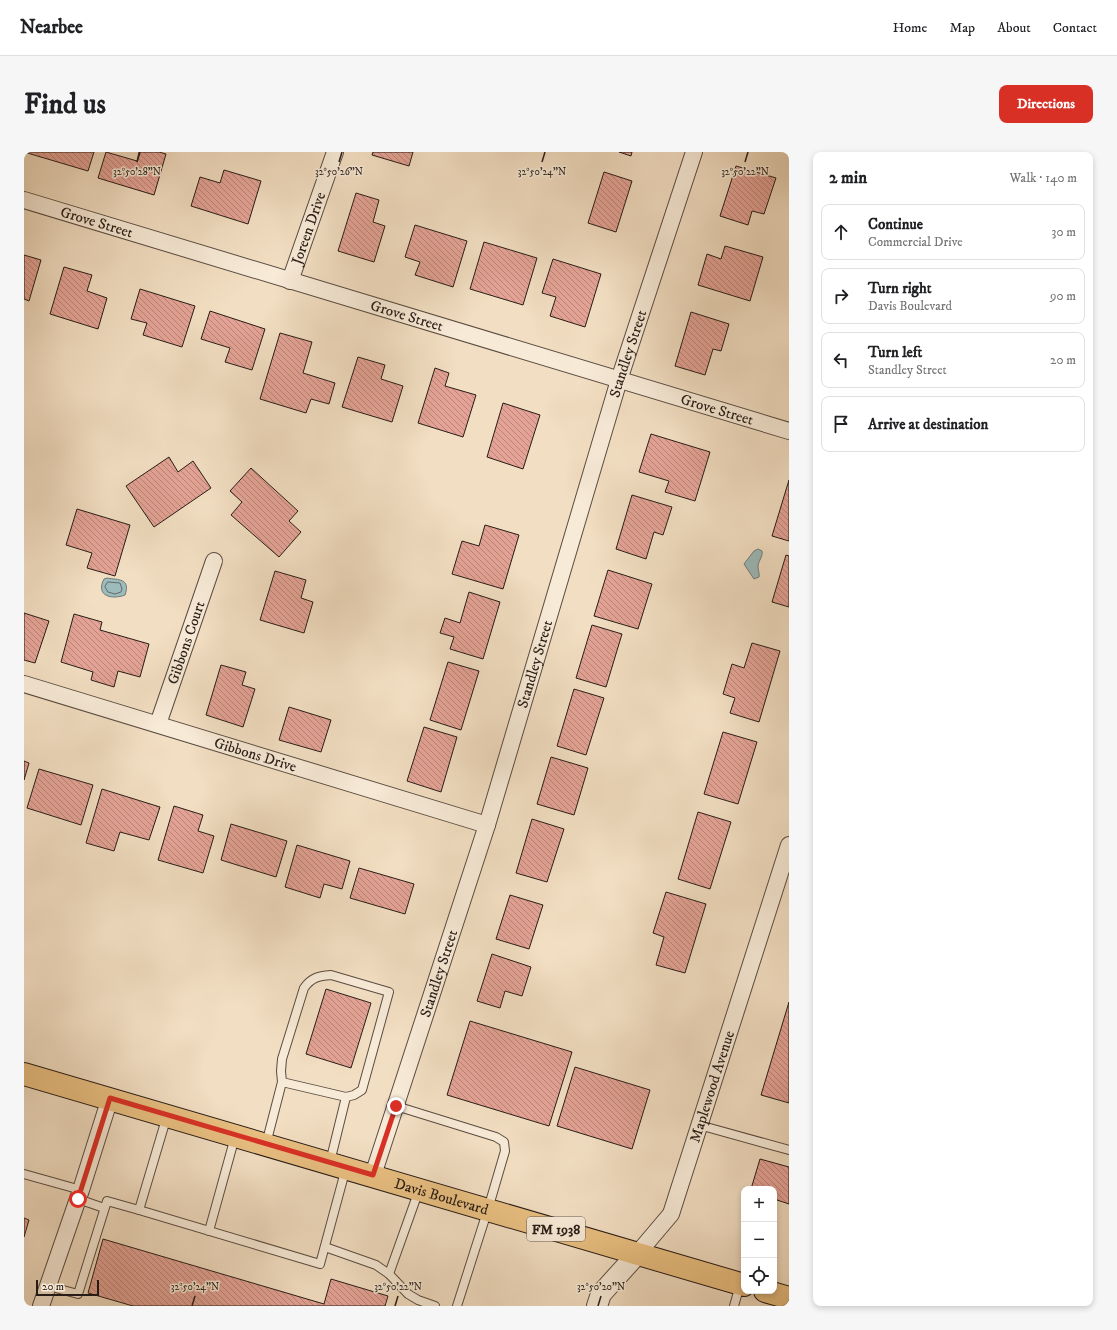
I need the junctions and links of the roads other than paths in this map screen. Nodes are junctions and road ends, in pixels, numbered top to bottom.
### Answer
1 (335, 152) edge
2 (694, 152) edge
3 (24, 200) edge
4 (290, 280) junction
5 (619, 380) junction
6 (789, 431) edge
7 (214, 561) dead end
8 (24, 684) edge
9 (158, 724) junction
10 (487, 824) junction
11 (789, 845) edge
12 (24, 1074) edge
13 (282, 1082) junction
14 (346, 1097) junction
15 (110, 1098) junction
16 (396, 1106) junction
17 (167, 1115) junction
18 (700, 1125) junction
19 (236, 1135) junction
20 (266, 1144) junction
21 (789, 1150) edge
22 (338, 1165) junction
23 (24, 1174) edge
24 (373, 1175) junction
25 (419, 1189) junction
26 (79, 1194) junction
27 (104, 1208) junction
28 (488, 1209) junction
29 (139, 1210) junction
30 (209, 1231) junction
31 (324, 1247) junction
32 (638, 1253) junction
33 (389, 1274) junction
34 (741, 1284) edge
35 (48, 1286) junction
36 (741, 1287) edge
37 (41, 1306) edge
38 (435, 1306) edge
39 (457, 1306) edge
40 (597, 1306) edge
41 (734, 1306) edge

1 - 4 street, Joreen Drive
2 - 5 street, Standley Street
3 - 4 street, Grove Street
4 - 5 street, Grove Street
5 - 6 street, Grove Street
5 - 10 street, Standley Street
7 - 9 street, Gibbons Court
8 - 9 street, Gibbons Drive
9 - 10 street, Gibbons Drive
10 - 16 street, Standley Street
11 - 18 street, Maplewood Avenue
12 - 15 main road, Davis Boulevard / FM 1938
13 - 14 lane
13 - 14 lane
13 - 20 lane
14 - 22 lane
15 - 17 main road, Davis Boulevard / FM 1938
15 - 26 street
16 - 24 street, Standley Street
16 - 28 lane
17 - 19 main road, Davis Boulevard / FM 1938
17 - 29 lane
18 - 21 lane
18 - 32 street, Maplewood Avenue
19 - 20 main road, Davis Boulevard / FM 1938
19 - 30 lane
20 - 22 main road, Davis Boulevard / FM 1938
22 - 24 main road, Davis Boulevard / FM 1938
22 - 31 lane
23 - 26 lane
24 - 25 main road, Davis Boulevard / FM 1938
25 - 28 main road, Davis Boulevard / FM 1938
25 - 33 lane
26 - 27 lane
26 - 35 street
27 - 29 lane
27 - 35 lane
28 - 32 main road, Davis Boulevard / FM 1938
28 - 39 lane
29 - 30 lane
30 - 31 lane
31 - 33 lane
32 - 34 main road, Davis Boulevard / FM 1938
32 - 40 street, Maplewood Avenue
33 - 38 lane
35 - 37 street
36 - 41 lane

